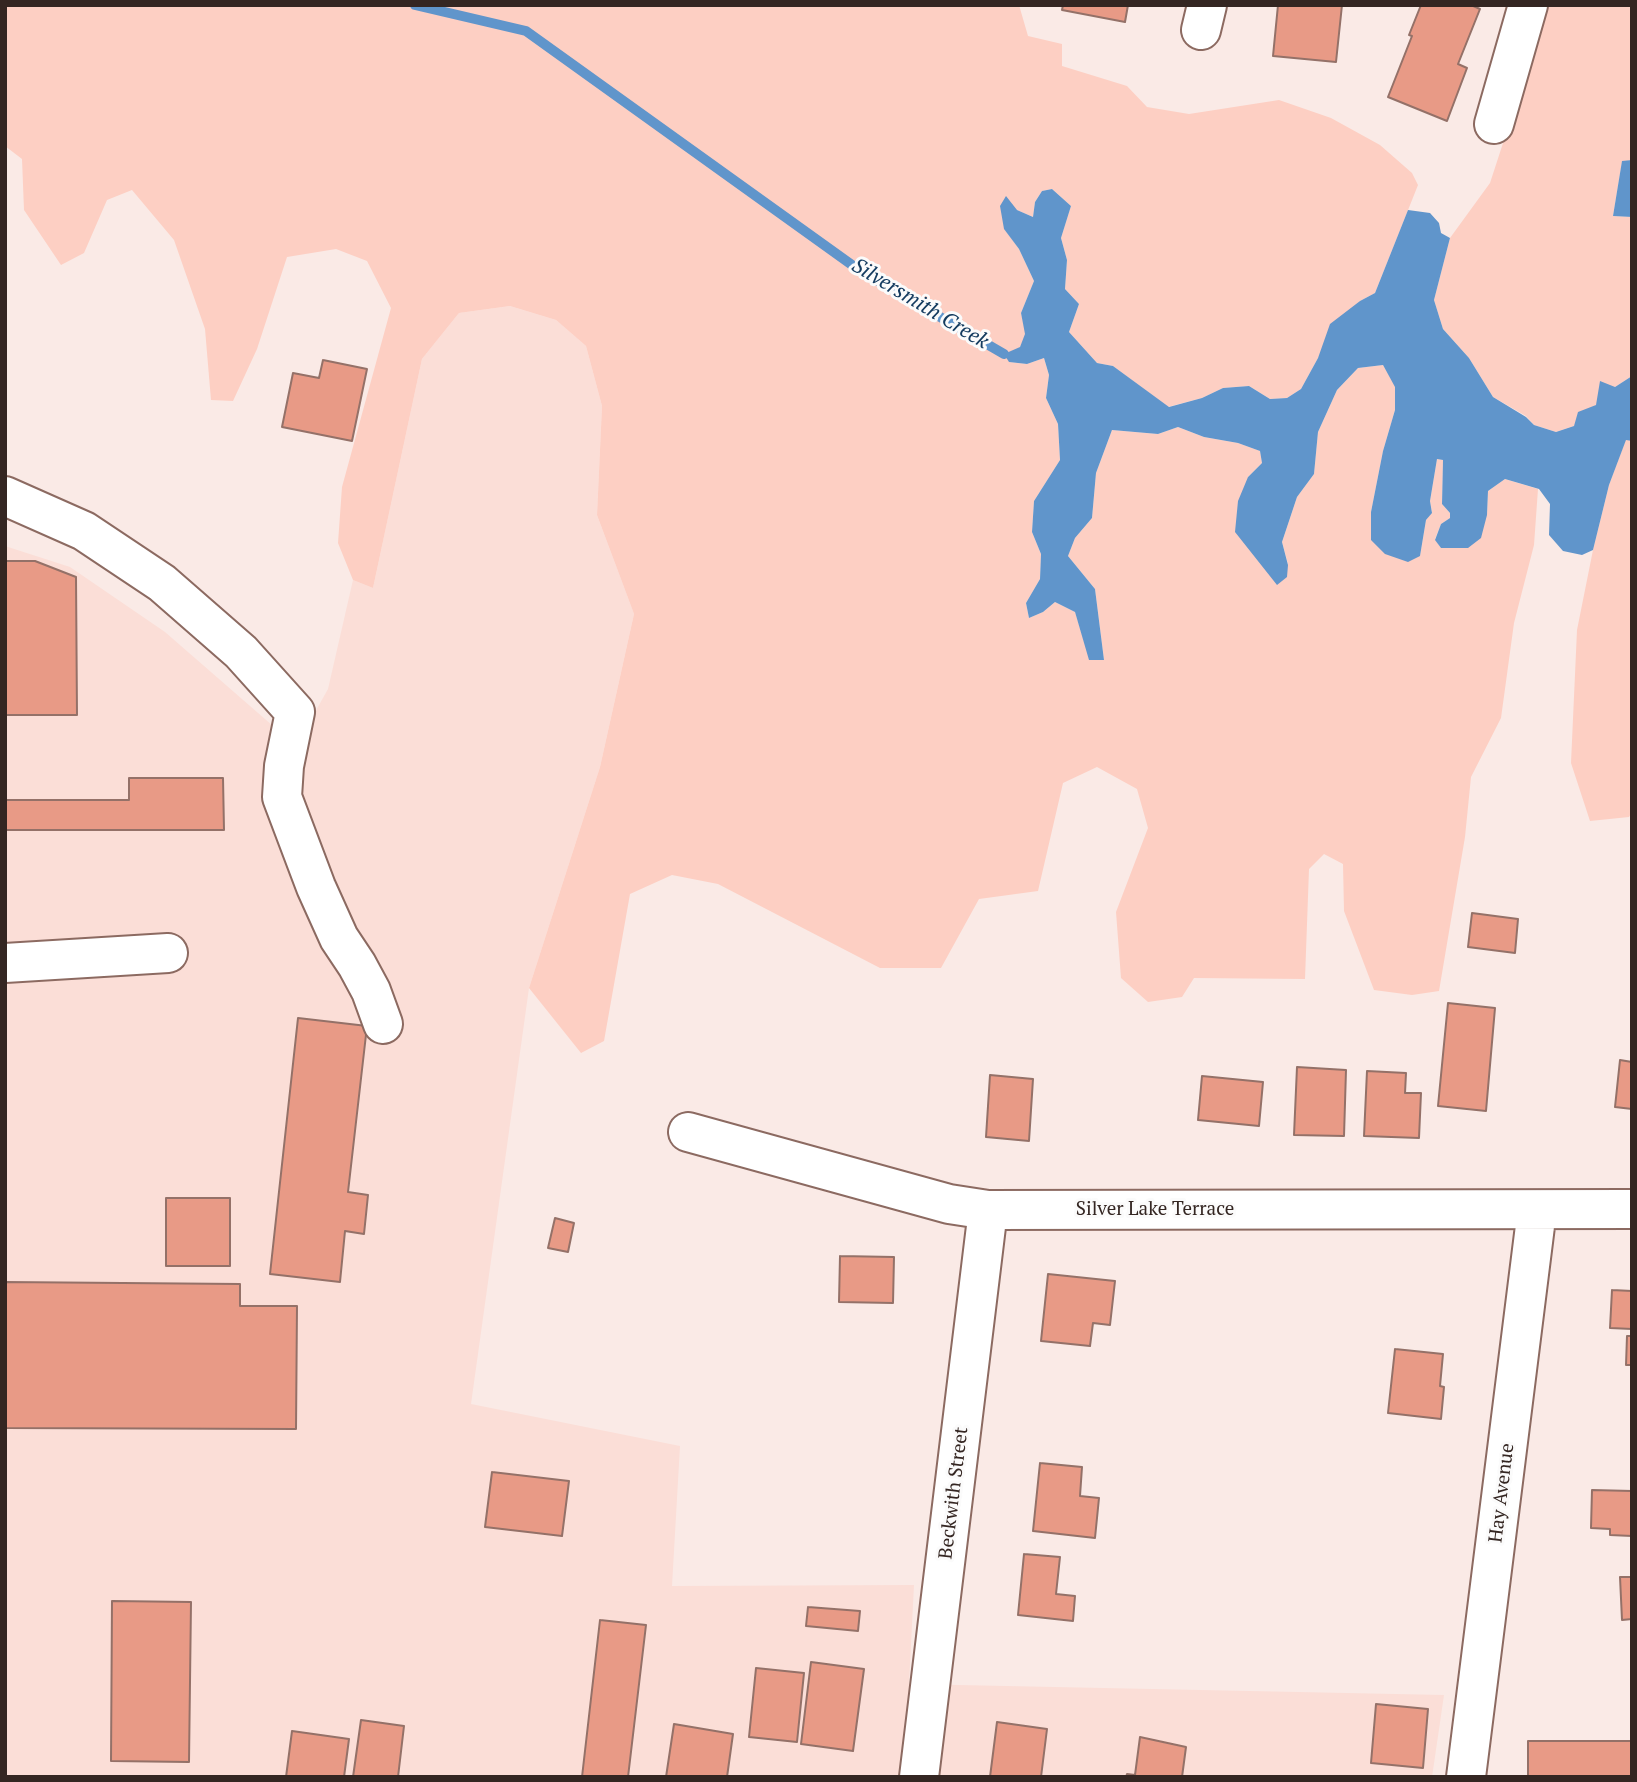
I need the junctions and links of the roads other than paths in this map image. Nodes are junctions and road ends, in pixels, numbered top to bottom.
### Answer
1 (1528, 5) edge
2 (1494, 124) dead end
3 (5, 496) edge
4 (168, 953) dead end
5 (5, 963) edge
6 (383, 1024) dead end
7 (688, 1132) dead end
8 (1632, 1209) edge
9 (988, 1210) junction
10 (1537, 1210) junction
11 (919, 1777) edge
12 (1466, 1777) edge

1 - 2 street
3 - 6 street
4 - 5 street
7 - 9 street, Silver Lake Terrace
8 - 10 street, Silver Lake Terrace
9 - 10 street, Silver Lake Terrace
9 - 11 street, Beckwith Street
10 - 12 street, Hay Avenue

